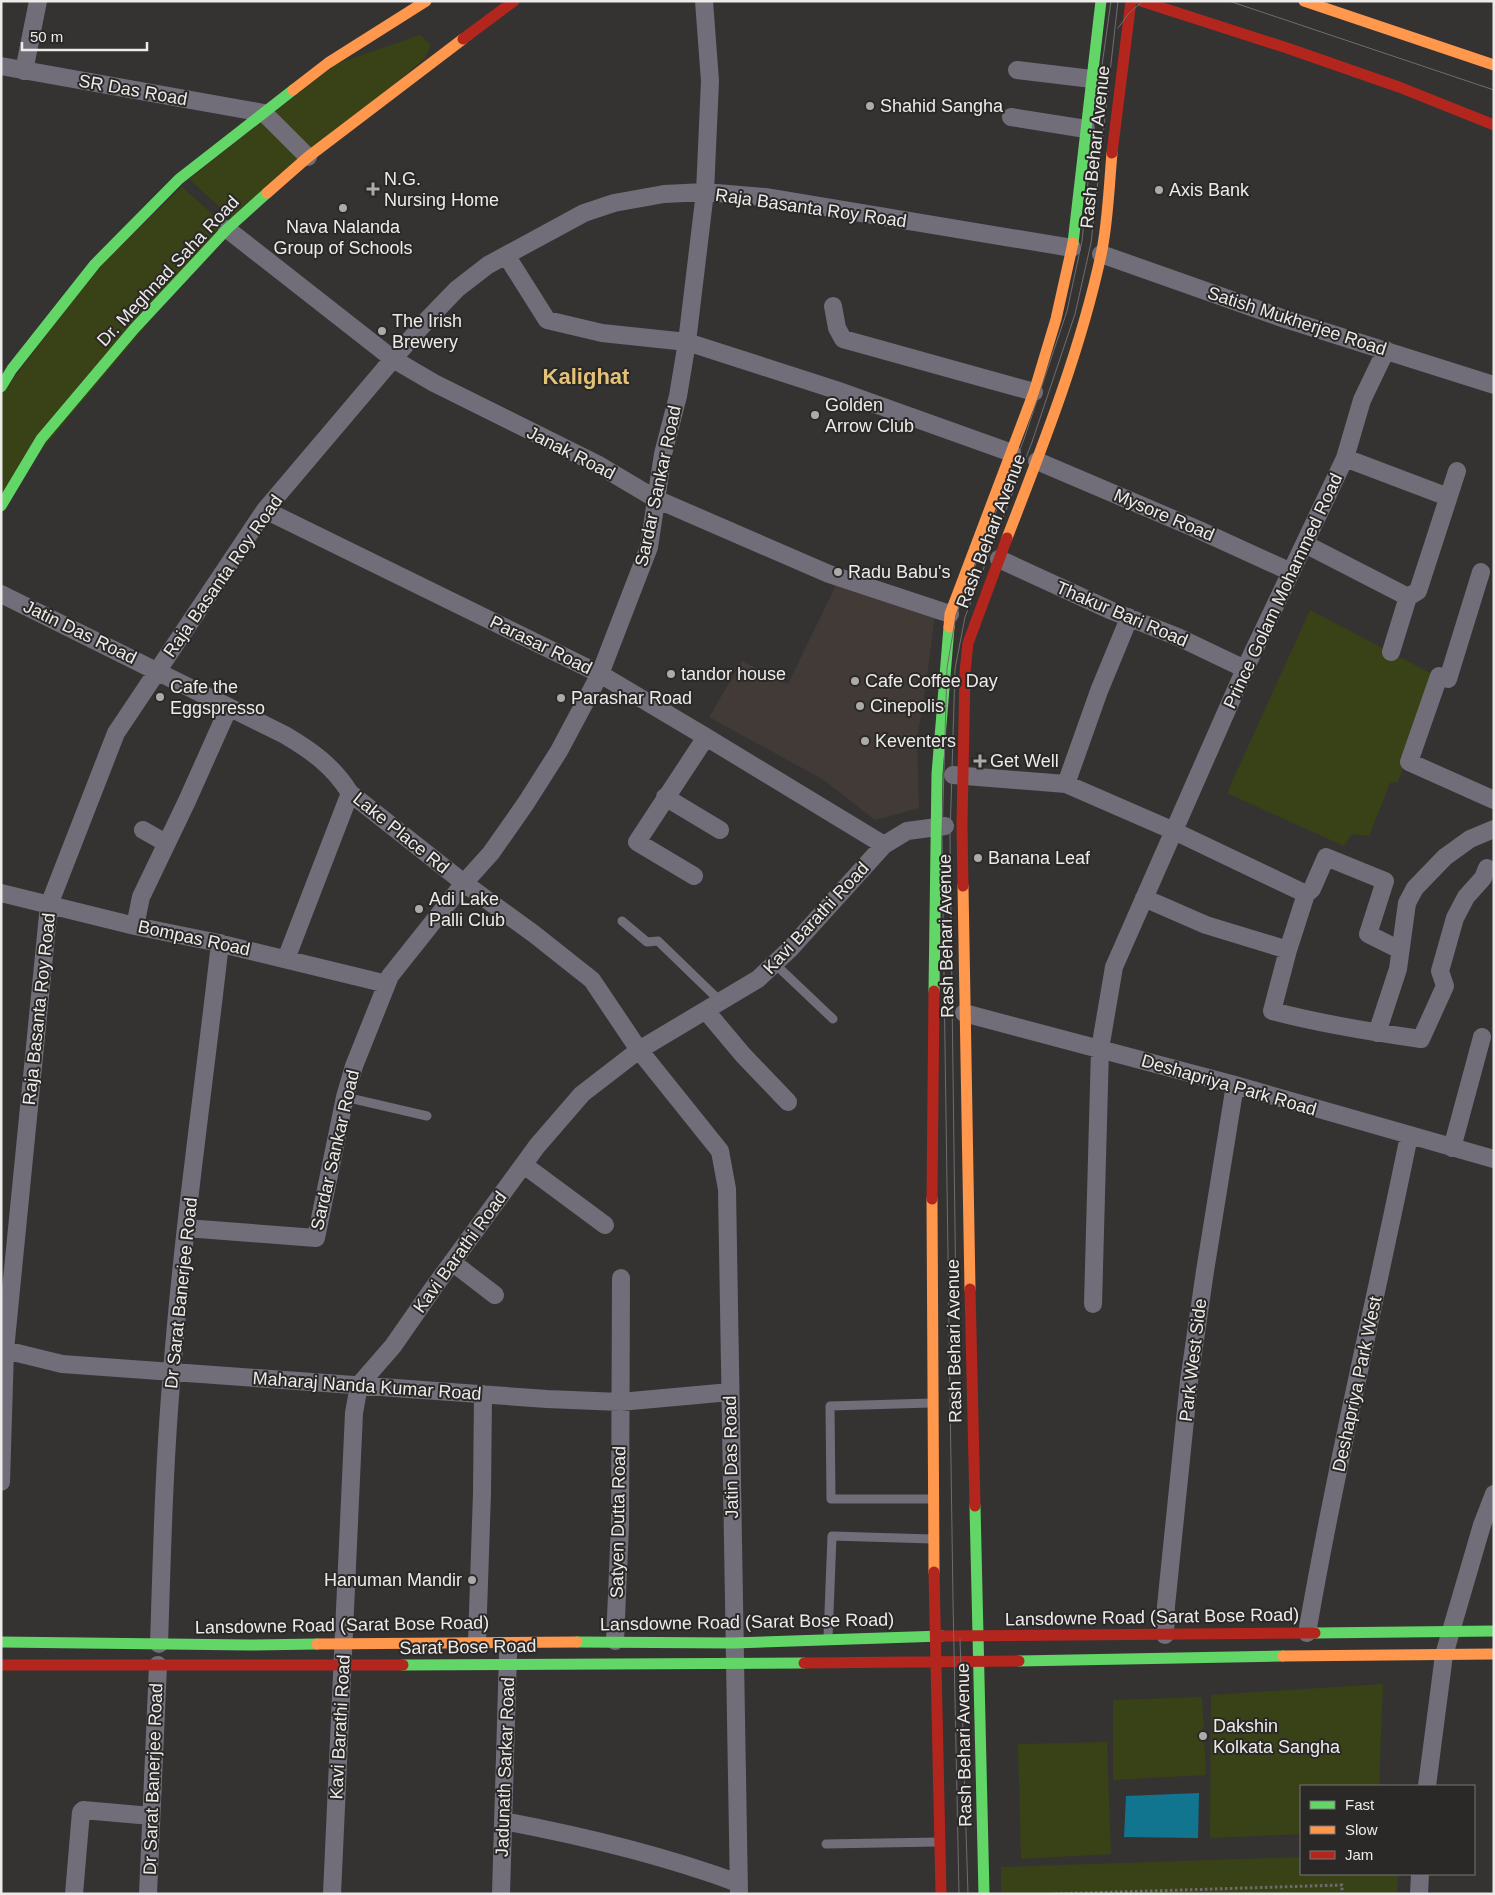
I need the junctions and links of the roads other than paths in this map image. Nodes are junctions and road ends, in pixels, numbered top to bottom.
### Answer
1 (38, 1) edge
2 (426, 1) edge
3 (514, 1) edge
4 (704, 1) edge
5 (1101, 1) edge
6 (1131, 1) edge
7 (1141, 1) edge
8 (1304, 1) edge
9 (1494, 65) edge
10 (1, 66) edge
11 (1017, 70) dead end
12 (24, 71) junction
13 (1092, 79) junction
14 (264, 113) junction
15 (1011, 117) dead end
16 (1494, 125) edge
17 (1086, 129) junction
18 (308, 158) junction
19 (705, 192) junction
20 (227, 229) junction
21 (1072, 248) junction
22 (506, 254) junction
23 (1101, 254) junction
24 (833, 306) dead end
25 (687, 342) junction
26 (1386, 350) junction
27 (393, 359) junction
28 (1494, 385) edge
29 (1, 387) edge
30 (1034, 392) junction
31 (1012, 453) junction
32 (1345, 458) junction
33 (1037, 460) junction
34 (1457, 471) dead end
35 (1448, 497) junction
36 (656, 499) junction
37 (1, 506) edge
38 (265, 510) junction
39 (1305, 544) junction
40 (999, 558) junction
41 (1291, 572) junction
42 (1481, 572) dead end
43 (1, 594) edge
44 (1408, 596) junction
45 (950, 614) junction
46 (1128, 617) junction
47 (1391, 652) dead end
48 (1245, 669) junction
49 (158, 671) junction
50 (600, 674) junction
51 (229, 707) junction
52 (706, 737) junction
53 (937, 774) junction
54 (963, 775) junction
55 (1066, 784) junction
56 (350, 793) junction
57 (665, 797) junction
58 (1494, 800) edge
59 (962, 824) junction
60 (935, 827) junction
61 (1494, 828) edge
62 (143, 830) dead end
63 (720, 830) dead end
64 (1174, 831) junction
65 (166, 843) junction
66 (884, 846) junction
67 (1487, 868) dead end
68 (694, 876) dead end
69 (464, 883) junction
70 (1, 893) edge
71 (1306, 894) junction
72 (1144, 898) junction
73 (48, 906) junction
74 (622, 921) dead end
75 (136, 926) junction
76 (220, 943) junction
77 (1288, 950) junction
78 (1400, 950) junction
79 (286, 959) junction
80 (775, 964) junction
81 (387, 984) junction
82 (713, 1006) junction
83 (964, 1013) junction
84 (833, 1019) dead end
85 (1376, 1033) junction
86 (1482, 1037) dead end
87 (1100, 1049) junction
88 (639, 1050) junction
89 (1235, 1085) junction
90 (344, 1096) junction
91 (788, 1102) dead end
92 (427, 1116) dead end
93 (1410, 1136) junction
94 (1452, 1148) junction
95 (1494, 1159) edge
96 (524, 1165) junction
97 (605, 1226) dead end
98 (186, 1228) junction
99 (969, 1258) junction
100 (931, 1259) junction
101 (452, 1262) junction
102 (620, 1278) dead end
103 (495, 1295) dead end
104 (1093, 1304) dead end
105 (5, 1350) junction
106 (172, 1372) junction
107 (358, 1385) junction
108 (730, 1392) junction
109 (483, 1394) junction
110 (620, 1402) junction
111 (933, 1403) junction
112 (1, 1482) edge
113 (1494, 1494) edge
114 (934, 1499) junction
115 (934, 1539) junction
116 (1451, 1631) junction
117 (1494, 1631) edge
118 (1307, 1633) junction
119 (979, 1636) junction
120 (1165, 1636) junction
121 (936, 1637) junction
122 (828, 1639) junction
123 (509, 1641) junction
124 (615, 1641) junction
125 (1, 1642) edge
126 (477, 1642) junction
127 (733, 1643) junction
128 (159, 1644) junction
129 (344, 1644) junction
130 (1494, 1654) edge
131 (1444, 1655) junction
132 (980, 1662) junction
133 (508, 1664) junction
134 (734, 1664) junction
135 (936, 1664) junction
136 (1, 1665) edge
137 (158, 1665) junction
138 (343, 1666) junction
139 (1427, 1785) edge
140 (151, 1816) junction
141 (503, 1821) junction
142 (940, 1842) junction
143 (826, 1844) dead end
144 (1420, 1875) edge
145 (738, 1888) edge
146 (74, 1894) edge
147 (148, 1894) edge
148 (332, 1894) edge
149 (501, 1894) edge
150 (941, 1894) edge
151 (984, 1894) edge
152 (1418, 1894) edge

1 - 12 street
2 - 14 main road
3 - 18 main road, Dr. Meghnad Saha Road
4 - 19 street, Sardar Sankar Road
5 - 13 main road, Rash Behari Avenue
6 - 23 main road, Rash Behari Avenue
7 - 16 main road
8 - 9 main road
10 - 12 street, SR Das Road
11 - 13 street
12 - 14 street, SR Das Road
13 - 17 main road, Rash Behari Avenue
14 - 18 street
14 - 29 main road
15 - 17 street
17 - 21 main road, Rash Behari Avenue
18 - 20 main road, Dr. Meghnad Saha Road
19 - 21 street, Raja Basanta Roy Road
19 - 22 street, Raja Basanta Roy Road
19 - 25 street, Sardar Sankar Road
20 - 27 street, Janak Road
20 - 37 main road, Dr. Meghnad Saha Road
21 - 30 main road, Rash Behari Avenue
22 - 25 street
22 - 27 street, Raja Basanta Roy Road
23 - 26 street, Satish Mukherjee Road
23 - 33 main road, Rash Behari Avenue
24 - 30 street
25 - 31 street
25 - 36 street, Sardar Sankar Road
26 - 28 street, Satish Mukherjee Road
26 - 32 street, Prince Golam Mohammed Road
27 - 36 street, Janak Road
27 - 38 street, Raja Basanta Roy Road
30 - 31 main road, Rash Behari Avenue
31 - 45 main road, Rash Behari Avenue
32 - 35 street
32 - 39 street, Prince Golam Mohammed Road
33 - 40 main road, Rash Behari Avenue
33 - 41 street, Mysore Road
34 - 35 street
35 - 44 street
36 - 45 street, Janak Road
36 - 50 street, Sardar Sankar Road
38 - 49 street, Raja Basanta Roy Road
38 - 50 street, Parasar Road
39 - 41 street, Prince Golam Mohammed Road
39 - 44 street
40 - 46 street, Thakur Bari Road
40 - 54 main road, Rash Behari Avenue
41 - 48 street, Prince Golam Mohammed Road
42 - 58 street
43 - 49 street, Jatin Das Road
44 - 47 street
45 - 53 main road, Rash Behari Avenue
46 - 48 street, Thakur Bari Road
46 - 55 street
48 - 64 street, Prince Golam Mohammed Road
49 - 51 street, Lake Place Rd
49 - 73 street, Raja Basanta Roy Road
50 - 52 street, Parasar Road
50 - 69 street, Sardar Sankar Road
51 - 56 street, Lake Place Rd
51 - 65 street
52 - 57 street
52 - 66 street, Parasar Road
53 - 54 street
53 - 60 main road, Rash Behari Avenue
54 - 55 street
54 - 59 main road, Rash Behari Avenue
55 - 64 street
56 - 69 street, Lake Place Rd
56 - 79 street
57 - 63 street
57 - 68 street
59 - 60 street, Kavi Barathi Road
59 - 83 main road, Rash Behari Avenue
60 - 66 street, Kavi Barathi Road
60 - 100 main road, Rash Behari Avenue
61 - 78 street
62 - 65 street
64 - 71 street
64 - 72 street, Prince Golam Mohammed Road
65 - 75 street
66 - 80 street, Kavi Barathi Road
67 - 85 street
69 - 81 street, Sardar Sankar Road
69 - 88 street, Lake Place Rd
70 - 73 street, Bompas Road
71 - 77 street
71 - 78 street
72 - 77 street
72 - 87 street
73 - 75 street, Bompas Road
73 - 105 street, Raja Basanta Roy Road
74 - 82 lane
75 - 76 street, Bompas Road
76 - 79 street, Bompas Road
76 - 98 street, Dr Sarat Banerjee Road
77 - 85 street
78 - 85 street
79 - 81 street, Bompas Road
80 - 82 street, Kavi Barathi Road
80 - 84 lane
81 - 90 street, Sardar Sankar Road
82 - 88 street, Kavi Barathi Road
82 - 91 street
83 - 87 street, Deshapriya Park Road
83 - 99 main road, Rash Behari Avenue
86 - 94 street
87 - 89 street, Deshapriya Park Road
87 - 104 street
88 - 96 street, Kavi Barathi Road
88 - 108 street, Jatin Das Road
89 - 93 street, Deshapriya Park Road
89 - 120 street, Park West Side
90 - 92 lane
90 - 98 street, Sardar Sankar Road
93 - 94 street, Deshapriya Park Road
93 - 118 street, Deshapriya Park West
94 - 95 street, Deshapriya Park Road
96 - 97 street
96 - 101 street, Kavi Barathi Road
98 - 106 street, Dr Sarat Banerjee Road
99 - 100 main road
99 - 119 main road, Rash Behari Avenue
100 - 111 main road, Rash Behari Avenue
101 - 103 street
101 - 107 street, Kavi Barathi Road
102 - 110 street, Satyen Dutta Road
105 - 106 street, Maharaj Nanda Kumar Road
105 - 112 street, Raja Basanta Roy Road
106 - 107 street, Maharaj Nanda Kumar Road
106 - 128 street, Dr Sarat Banerjee Road
107 - 109 street, Maharaj Nanda Kumar Road
107 - 129 street, Kavi Barathi Road
108 - 110 street, Maharaj Nanda Kumar Road
108 - 127 street, Jatin Das Road
109 - 110 street, Maharaj Nanda Kumar Road
109 - 126 street
110 - 124 street, Satyen Dutta Road
111 - 114 main road, Rash Behari Avenue
111 - 114 lane
113 - 116 street
114 - 115 main road, Rash Behari Avenue
115 - 121 main road, Rash Behari Avenue
115 - 122 lane
116 - 117 main road, Lansdowne Road (Sarat Bose Road)
116 - 118 main road, Lansdowne Road (Sarat Bose Road)
116 - 131 street
118 - 120 main road, Lansdowne Road (Sarat Bose Road)
119 - 120 main road, Lansdowne Road (Sarat Bose Road)
119 - 121 main road, Lansdowne Road (Sarat Bose Road)
119 - 132 main road, Rash Behari Avenue
121 - 122 main road, Lansdowne Road (Sarat Bose Road)
121 - 135 main road, Rash Behari Avenue
122 - 127 main road, Lansdowne Road (Sarat Bose Road)
123 - 124 main road, Lansdowne Road (Sarat Bose Road)
123 - 126 main road, Lansdowne Road (Sarat Bose Road)
123 - 133 street, Jadunath Sarkar Road
124 - 127 main road, Lansdowne Road (Sarat Bose Road)
125 - 128 main road, Lansdowne Road (Sarat Bose Road)
126 - 129 main road, Lansdowne Road (Sarat Bose Road)
127 - 134 street, Jatin Das Road
128 - 129 main road, Lansdowne Road (Sarat Bose Road)
129 - 138 street, Kavi Barathi Road
130 - 131 main road
131 - 132 main road
131 - 139 street
132 - 135 main road
132 - 151 main road, Rash Behari Avenue
133 - 134 main road, Sarat Bose Road
133 - 138 main road, Sarat Bose Road
133 - 141 street, Jadunath Sarkar Road
134 - 135 main road, Sarat Bose Road
134 - 145 street, Jatin Das Road
135 - 142 main road, Rash Behari Avenue
136 - 137 main road, Sarat Bose Road
137 - 138 main road, Sarat Bose Road
137 - 140 street, Dr Sarat Banerjee Road
138 - 148 street, Kavi Barathi Road
140 - 146 street
140 - 147 street, Dr Sarat Banerjee Road
141 - 145 street
141 - 149 street, Jadunath Sarkar Road
142 - 143 lane
142 - 150 main road, Rash Behari Avenue
144 - 152 street

